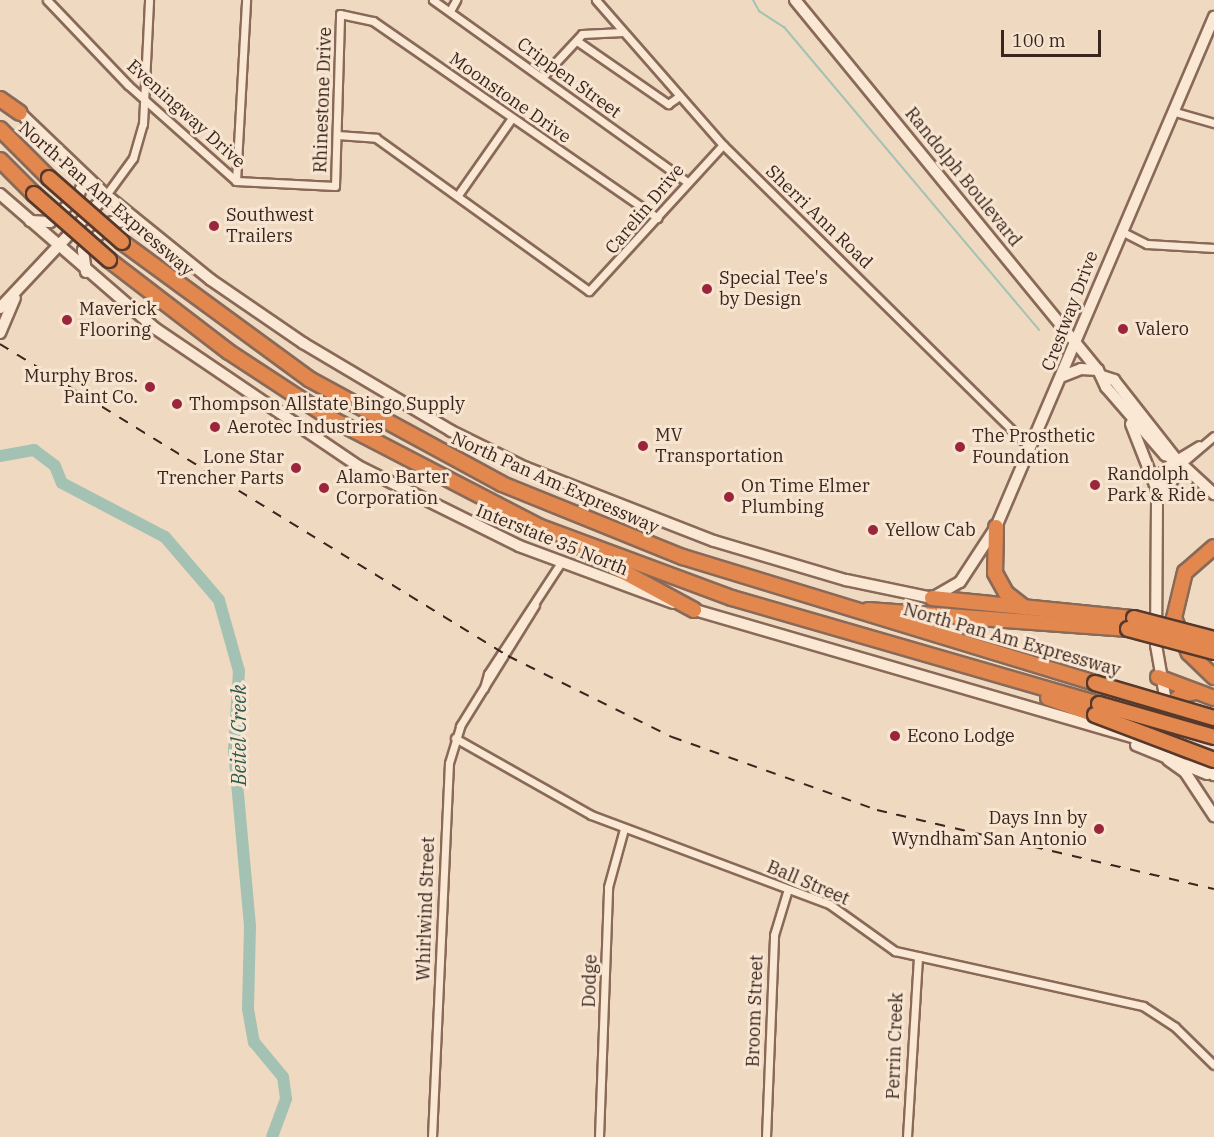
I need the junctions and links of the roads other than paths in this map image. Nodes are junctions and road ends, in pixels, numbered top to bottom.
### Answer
1 (47, 0) edge
2 (149, 0) edge
3 (246, 0) edge
4 (433, 0) edge
5 (456, 0) edge
6 (596, 0) edge
7 (795, 0) edge
8 (53, 3) edge
9 (450, 11) junction
10 (340, 14) joint
11 (1214, 17) edge
12 (623, 32) junction
13 (578, 41) junction
14 (543, 76) junction
15 (0, 93) edge
16 (678, 96) junction
17 (0, 99) edge
18 (145, 100) junction
19 (1172, 111) junction
20 (20, 113) junction
21 (512, 118) junction
22 (1214, 123) edge
23 (0, 129) edge
24 (337, 135) junction
25 (723, 145) junction
26 (0, 160) edge
27 (77, 167) junction
28 (236, 181) junction
29 (687, 182) junction
30 (335, 186) joint
31 (0, 194) edge
32 (106, 195) junction
33 (459, 195) junction
34 (658, 218) junction
35 (27, 220) junction
36 (135, 221) junction
37 (1119, 230) junction
38 (58, 247) junction
39 (1214, 248) edge
40 (86, 272) junction
41 (15, 298) junction
42 (0, 308) edge
43 (0, 333) edge
44 (1074, 342) junction
45 (1100, 373) junction
46 (1063, 376) junction
47 (1114, 397) junction
48 (1214, 436) edge
49 (1030, 448) junction
50 (1196, 449) junction
51 (1181, 461) junction
52 (1194, 477) junction
53 (1157, 491) junction
54 (1214, 494) edge
55 (1160, 508) junction
56 (996, 527) junction
57 (571, 540) junction
58 (1214, 547) edge
59 (560, 564) junction
60 (932, 598) junction
61 (1025, 608) junction
62 (845, 609) junction
63 (694, 610) junction
64 (1131, 624) junction
65 (1214, 639) edge
66 (1214, 652) edge
67 (1214, 676) edge
68 (1158, 677) junction
69 (1095, 683) junction
70 (1197, 692) junction
71 (1214, 698) edge
72 (1097, 709) junction
73 (1164, 710) junction
74 (1214, 712) edge
75 (1214, 718) edge
76 (1071, 723) junction
77 (1214, 737) edge
78 (455, 738) junction
79 (1175, 749) junction
80 (1152, 751) junction
81 (1214, 760) edge
82 (1214, 777) edge
83 (1214, 816) edge
84 (624, 829) junction
85 (788, 889) junction
86 (918, 956) junction
87 (1214, 1065) edge
88 (432, 1137) edge
89 (599, 1137) edge
90 (766, 1137) edge
91 (906, 1137) edge

1 - 8 street, Eveningway Drive
2 - 18 street
3 - 28 street
4 - 9 street, Crippen Street
5 - 9 street
6 - 12 street, Sherri Ann Road
7 - 44 main road, Randolph Boulevard
8 - 18 street, Eveningway Drive
9 - 14 street, Crippen Street
10 - 21 street, Moonstone Drive
10 - 24 street, Rhinestone Drive
11 - 19 main road, Crestway Drive
12 - 13 street
12 - 16 street, Sherri Ann Road
13 - 14 street
13 - 16 street
14 - 29 street, Crippen Street
15 - 20 main road
16 - 25 street, Sherri Ann Road
17 - 20 highway
18 - 28 street, Eveningway Drive
18 - 32 street
19 - 22 street
19 - 37 main road, Crestway Drive
20 - 27 main road
21 - 33 street
21 - 34 street, Moonstone Drive
23 - 62 highway, North Pan Am Expressway, bridge
24 - 30 street, Rhinestone Drive
24 - 33 street
25 - 29 street, Carelin Drive
25 - 49 street, Sherri Ann Road
26 - 57 highway, North Pan Am Expressway, bridge
27 - 32 main road
27 - 35 main road
28 - 30 street, Eveningway Drive
29 - 34 street, Carelin Drive
31 - 35 main road, Interstate 35 North
32 - 36 main road
32 - 38 main road
33 - 34 street, Carelin Drive
35 - 38 main road, Interstate 35 North
36 - 40 main road
36 - 60 main road
37 - 39 street
37 - 44 main road, Crestway Drive
38 - 40 main road, Interstate 35 North
38 - 41 main road
40 - 59 main road, Interstate 35 North
41 - 42 main road
41 - 43 main road
44 - 45 main road, Randolph Boulevard
44 - 46 main road, Crestway Drive
45 - 46 main road
45 - 47 main road, Randolph Boulevard
45 - 51 main road, Randolph Boulevard
46 - 49 main road, Crestway Drive
47 - 51 main road, Randolph Boulevard
47 - 53 main road
48 - 50 street
49 - 56 main road, Crestway Drive
50 - 51 street
50 - 52 street
51 - 52 main road
51 - 53 main road
51 - 55 main road
52 - 54 main road
53 - 55 main road
55 - 68 main road
56 - 60 main road, Crestway Drive
56 - 61 highway
57 - 63 highway
57 - 72 highway, North Pan Am Expressway
58 - 67 highway
59 - 63 main road, Interstate 35 North
59 - 78 street, Whirlwind Street
60 - 61 highway
61 - 64 highway
62 - 64 highway
62 - 69 highway, North Pan Am Expressway
63 - 76 main road, Interstate 35 North
64 - 65 highway, bridge
64 - 66 highway, bridge
68 - 70 highway
68 - 73 main road
69 - 74 highway, bridge
69 - 75 highway, North Pan Am Expressway, bridge
70 - 71 highway
70 - 73 highway
72 - 77 highway, North Pan Am Expressway, bridge
72 - 81 highway, bridge
73 - 79 main road
76 - 79 main road, Interstate 35 North
76 - 80 main road, Interstate 35 North
78 - 84 street, Ball Street
78 - 88 street, Whirlwind Street
79 - 82 main road, Interstate 35 North
80 - 82 main road, Interstate 35 North
80 - 83 main road
84 - 85 street, Ball Street
84 - 89 street, Dodge
85 - 86 street, Ball Street
85 - 90 street, Broom Street
86 - 87 street, Ball Street
86 - 91 street, Perrin Creek

